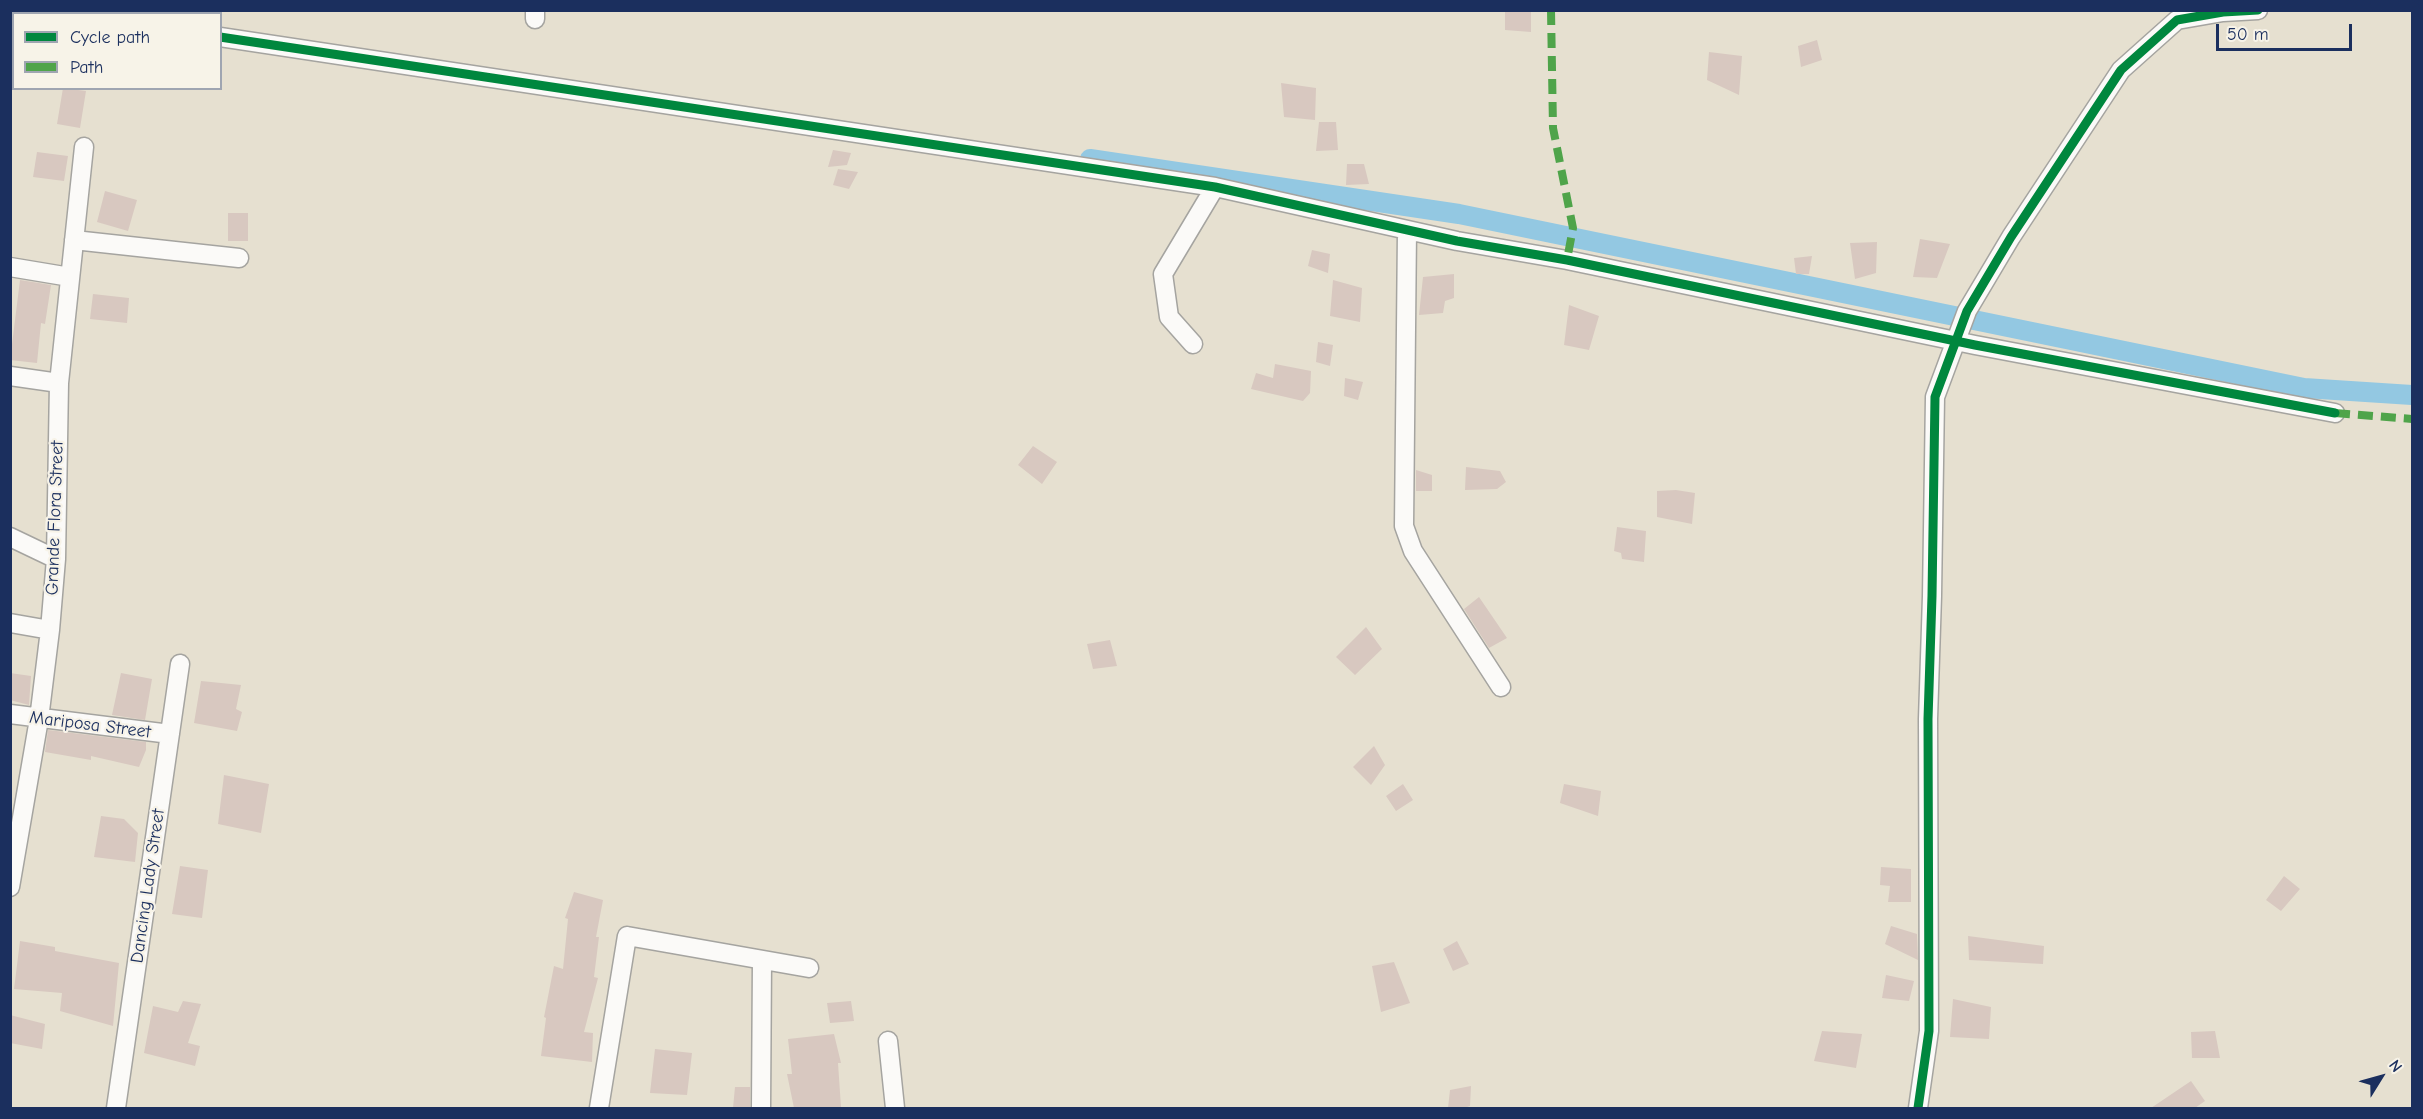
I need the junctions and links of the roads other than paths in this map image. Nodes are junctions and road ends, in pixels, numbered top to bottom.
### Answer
1 (2258, 10) edge
2 (222, 38) edge
3 (84, 147) dead end
4 (1215, 187) junction
5 (1407, 230) junction
6 (74, 240) junction
7 (239, 258) dead end
8 (10, 267) edge
9 (70, 277) junction
10 (1958, 337) junction
11 (1193, 344) dead end
12 (10, 376) edge
13 (59, 383) junction
14 (2335, 413) dead end
15 (10, 537) edge
16 (56, 559) junction
17 (10, 623) edge
18 (50, 630) junction
19 (180, 664) dead end
20 (1501, 687) dead end
21 (10, 714) edge
22 (39, 719) junction
23 (170, 734) junction
24 (10, 887) edge
25 (762, 960) junction
26 (809, 968) dead end
27 (888, 1041) dead end
28 (116, 1108) edge
29 (599, 1108) edge
30 (761, 1108) edge
31 (895, 1108) edge
32 (1917, 1108) edge

1 - 10 street
2 - 4 street
3 - 6 street, Grande Flora Street
4 - 5 street
4 - 11 street
5 - 10 street
5 - 20 street
6 - 7 street
6 - 9 street, Grande Flora Street
8 - 9 street
9 - 13 street, Grande Flora Street
10 - 14 street
10 - 32 street
12 - 13 street
13 - 16 street, Grande Flora Street
15 - 16 street
16 - 18 street, Grande Flora Street
17 - 18 street
18 - 22 street, Grande Flora Street
19 - 23 street, Dancing Lady Street
21 - 22 street, Mariposa Street
22 - 23 street, Mariposa Street
22 - 24 street, Grande Flora Street
23 - 28 street, Dancing Lady Street
25 - 26 street
25 - 29 street
25 - 30 street
27 - 31 street

